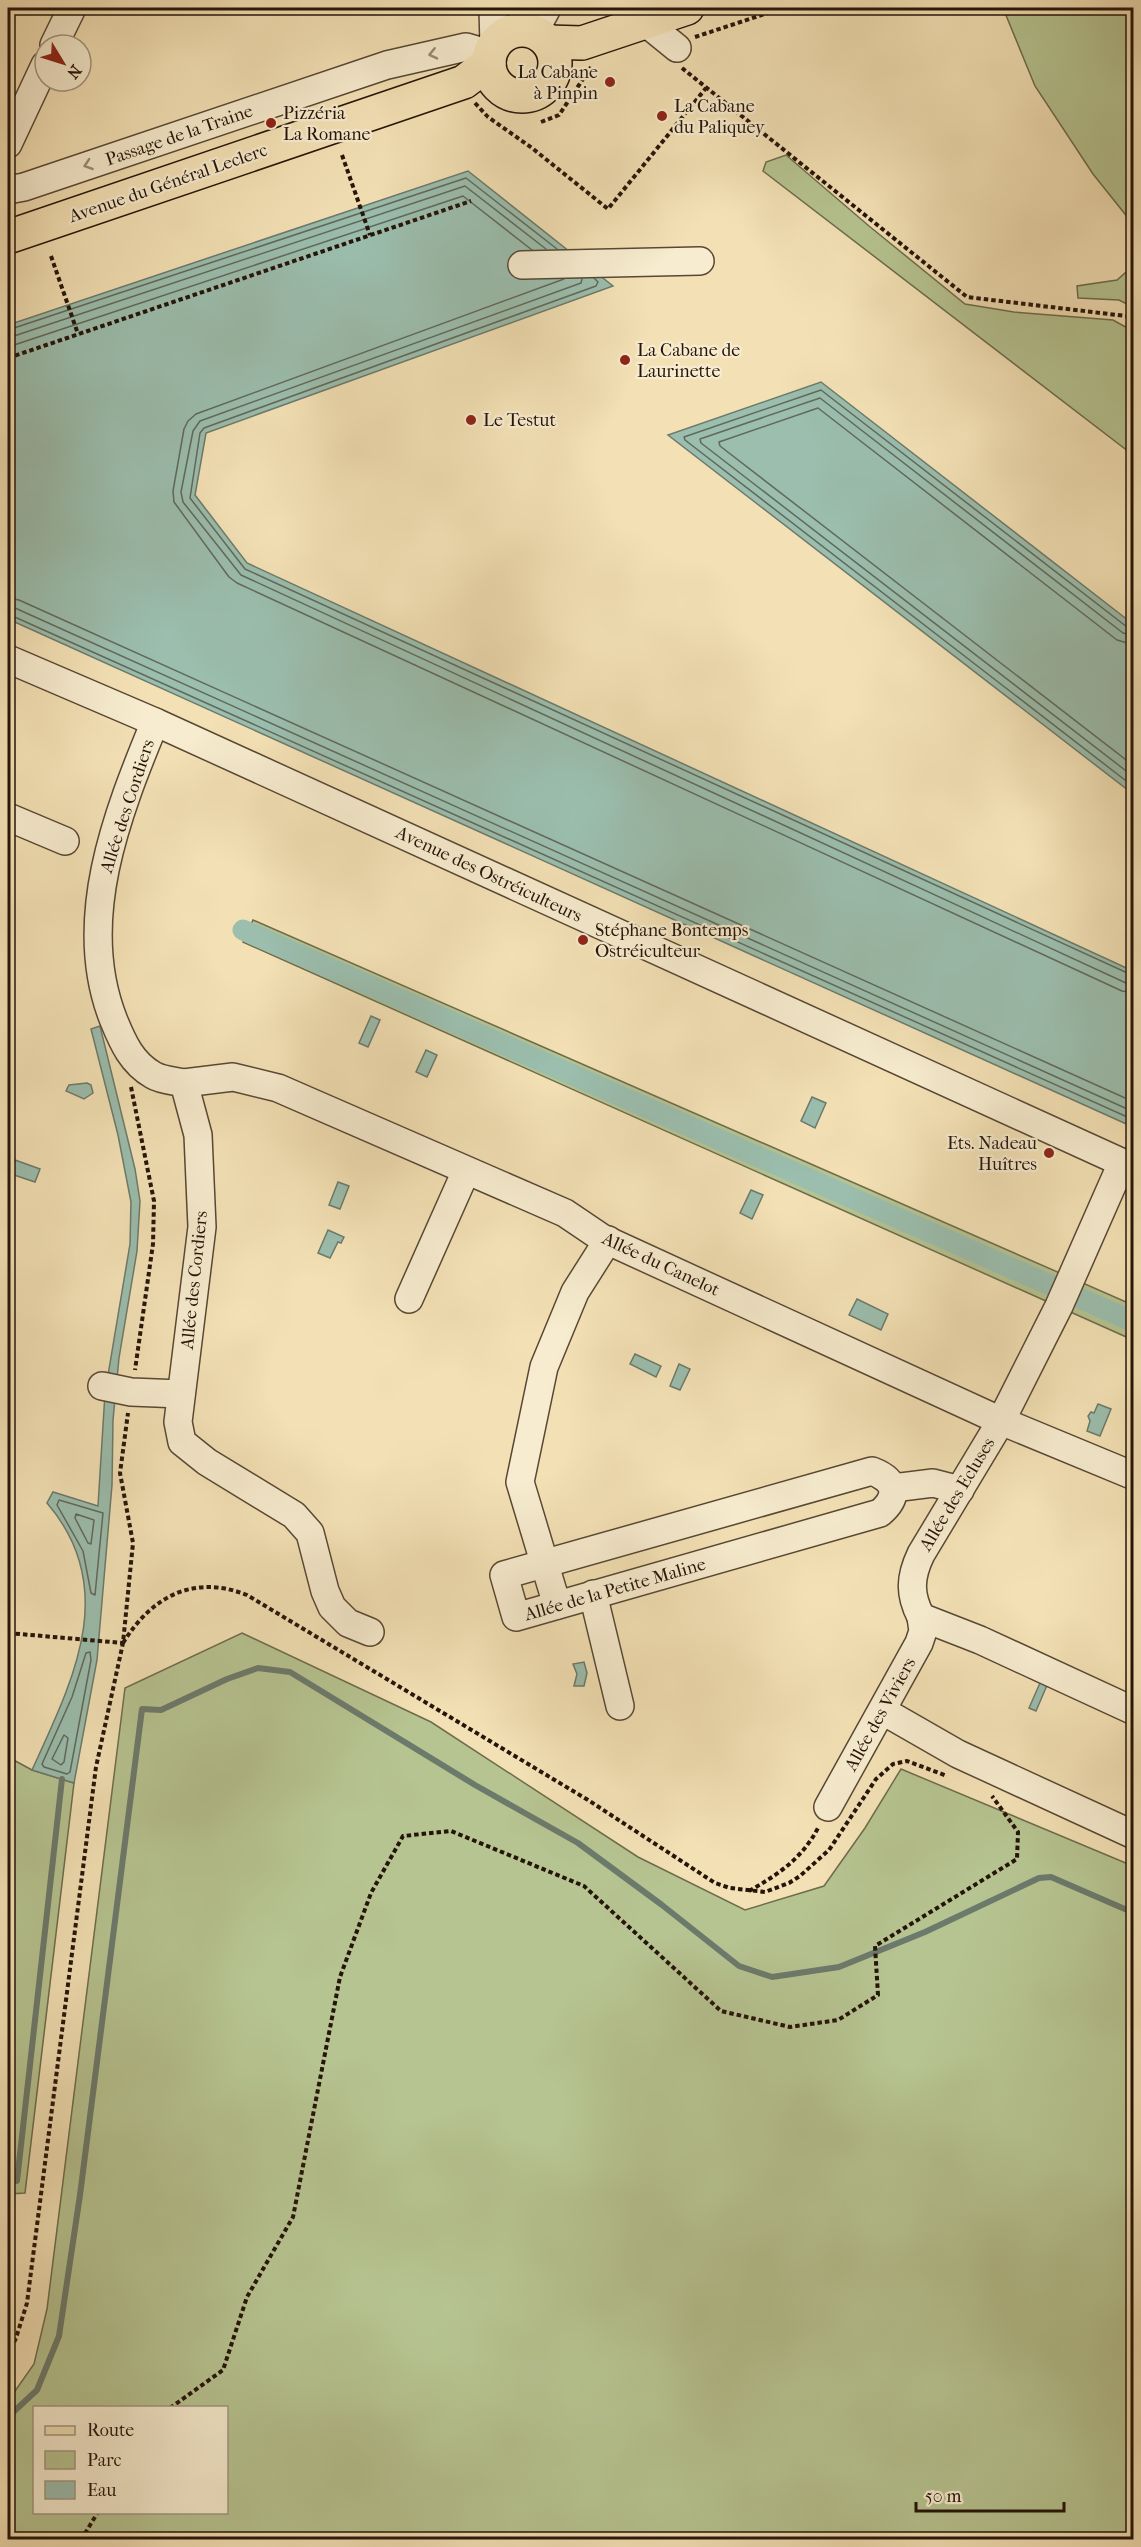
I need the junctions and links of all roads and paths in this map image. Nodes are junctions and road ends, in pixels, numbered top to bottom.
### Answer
1 (72, 8) edge
2 (687, 8) edge
3 (783, 8) edge
4 (645, 22) junction
5 (60, 33) edge
6 (510, 44) edge
7 (674, 46) joint
8 (33, 91) edge
9 (488, 117) dead end
10 (8, 144) edge
11 (342, 155) dead end
12 (8, 190) edge
13 (471, 201) dead end
14 (370, 235) junction
15 (8, 237) edge
16 (51, 256) dead end
17 (700, 261) dead end
18 (522, 265) dead end
19 (1134, 317) edge
20 (78, 334) junction
21 (8, 358) edge
22 (8, 659) edge
23 (155, 722) junction
24 (8, 817) edge
25 (65, 842) dead end
26 (184, 1083) junction
27 (1128, 1165) edge
28 (466, 1171) junction
29 (608, 1240) junction
30 (409, 1299) dead end
31 (102, 1386) dead end
32 (181, 1394) junction
33 (127, 1419) dead end
34 (1001, 1421) junction
35 (1134, 1476) edge
36 (893, 1488) junction
37 (960, 1490) junction
38 (544, 1563) junction
39 (592, 1594) junction
40 (557, 1605) junction
41 (921, 1617) junction
42 (370, 1632) dead end
43 (8, 1633) edge
44 (123, 1643) junction
45 (620, 1706) dead end
46 (883, 1711) junction
47 (1134, 1711) edge
48 (954, 1779) dead end
49 (982, 1792) dead end
50 (992, 1796) junction
51 (1003, 1801) dead end
52 (828, 1807) joint
53 (1134, 1835) edge
54 (748, 1891) junction
55 (8, 2356) edge
56 (173, 2406) edge
57 (97, 2514) edge
58 (81, 2540) edge

1 - 5 street
2 - 4 main road, Avenue du Général Leclerc
3 - 7 path
4 - 6 main road, Avenue du Général Leclerc
4 - 7 street
6 -> 12 street, Passage de la Traine
6 - 15 main road, Avenue du Général Leclerc
8 - 10 street
9 - 19 path
11 - 14 path
13 - 14 path
14 - 20 path
16 - 20 path
17 - 18 street
20 - 21 path
22 - 23 street, Avenue des Ostréiculteurs
23 - 26 street, Allée des Cordiers
23 - 27 street, Avenue des Ostréiculteurs
24 - 25 street
26 - 28 street, Allée du Canelot
26 - 32 street, Allée des Cordiers
27 - 34 street, Allée des Ecluses
28 - 29 street, Allée du Canelot
28 - 30 street
29 - 34 street, Allée du Canelot
29 - 38 street
31 - 32 street
32 - 42 street, Allée des Cordiers
33 - 44 path
34 - 35 street, Allée du Canelot
34 - 37 street, Allée des Ecluses
36 - 37 street
36 - 38 street, Allée de la Petite Maline
36 - 39 street, Allée de la Petite Maline
37 - 41 street, Allée des Ecluses
38 - 40 street
38 - 40 street, Allée de la Petite Maline
39 - 40 street, Allée de la Petite Maline
39 - 45 street
41 - 46 street, Allée des Viviers
41 - 47 street
43 - 44 path
44 - 54 path
44 - 55 path
46 - 52 street, Allée des Viviers
46 - 53 street
48 - 54 path
49 - 50 path
50 - 51 path
50 - 56 path
52 - 54 path
57 - 58 path

